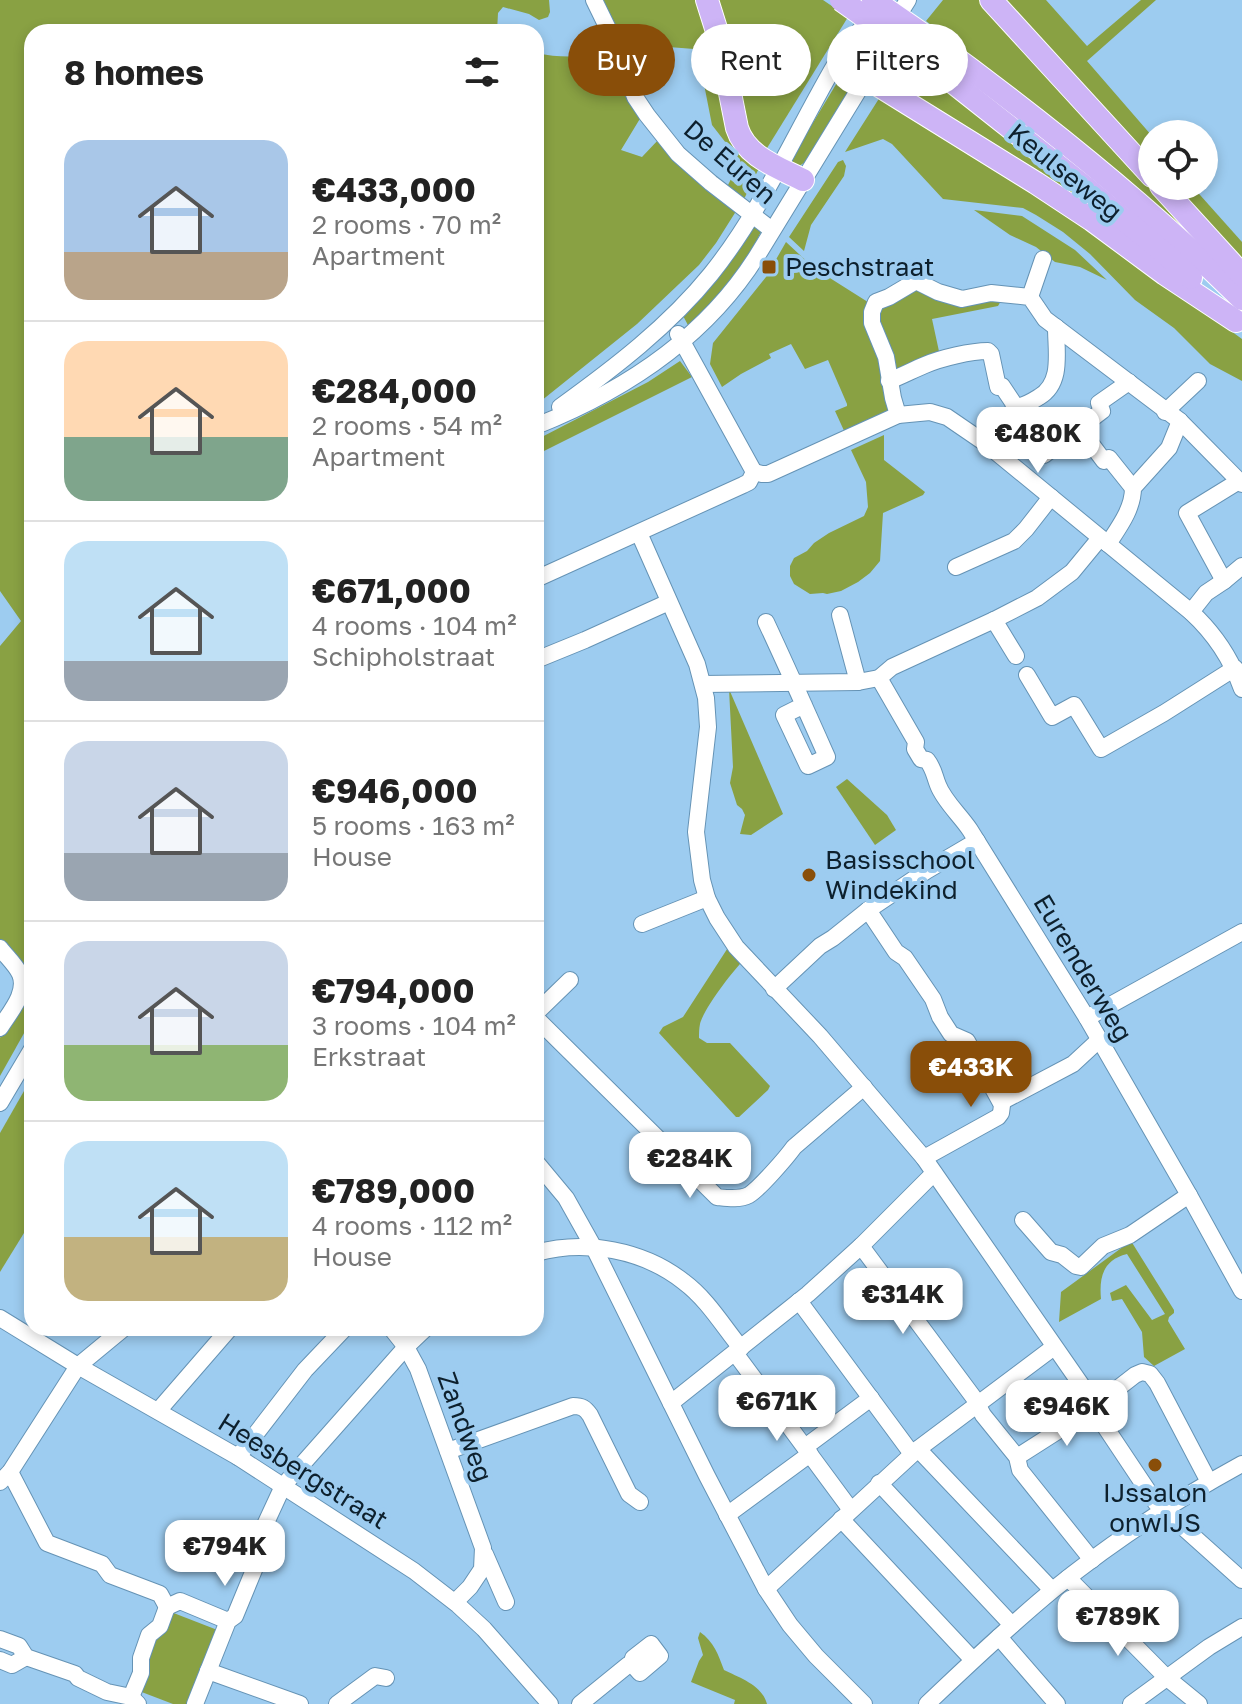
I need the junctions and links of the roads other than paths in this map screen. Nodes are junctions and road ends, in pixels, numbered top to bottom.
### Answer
1 (594, 0) edge
2 (707, 0) edge
3 (841, 0) edge
4 (873, 0) edge
5 (883, 0) edge
6 (908, 0) edge
7 (991, 0) edge
8 (865, 24) edge
9 (883, 24) edge
10 (893, 24) edge
11 (899, 24) edge
12 (827, 79) edge
13 (968, 86) edge
14 (855, 96) edge
15 (895, 96) edge
16 (1138, 161) edge
17 (779, 168) junction
18 (803, 180) junction
19 (1174, 200) edge
20 (752, 213) junction
21 (772, 230) junction
22 (1043, 259) dead end
23 (1242, 275) edge
24 (1030, 297) junction
25 (1240, 316) edge
26 (669, 319) junction
27 (1056, 327) junction
28 (683, 342) junction
29 (889, 381) junction
30 (1198, 381) dead end
31 (1129, 382) junction
32 (1165, 412) junction
33 (1011, 413) junction
34 (898, 415) junction
35 (544, 419) edge
36 (1180, 421) junction
37 (544, 422) edge
38 (1080, 429) junction
39 (985, 443) junction
40 (754, 472) junction
41 (1241, 483) edge
42 (1133, 488) junction
43 (1051, 497) junction
44 (639, 533) junction
45 (1104, 541) junction
46 (1242, 566) edge
47 (956, 567) dead end
48 (544, 575) edge
49 (1224, 581) junction
50 (669, 602) junction
51 (1191, 612) junction
52 (840, 615) dead end
53 (994, 620) junction
54 (766, 622) dead end
55 (1016, 656) dead end
56 (544, 657) edge
57 (1235, 668) junction
58 (1027, 675) dead end
59 (879, 678) junction
60 (858, 682) junction
61 (794, 683) junction
62 (703, 684) junction
63 (1242, 689) edge
64 (804, 705) dead end
65 (977, 841) junction
66 (707, 898) junction
67 (868, 910) junction
68 (642, 924) dead end
69 (1242, 932) edge
70 (0, 948) edge
71 (570, 980) dead end
72 (774, 989) junction
73 (544, 1008) edge
74 (1087, 1018) junction
75 (544, 1024) edge
76 (0, 1028) edge
77 (1100, 1039) junction
78 (24, 1062) edge
79 (864, 1087) junction
80 (1001, 1102) junction
81 (0, 1103) edge
82 (924, 1158) junction
83 (544, 1172) edge
84 (934, 1173) junction
85 (1189, 1195) junction
86 (1023, 1220) dead end
87 (861, 1246) junction
88 (594, 1248) junction
89 (544, 1251) edge
90 (1242, 1291) edge
91 (799, 1301) junction
92 (0, 1318) edge
93 (24, 1333) edge
94 (29, 1336) edge
95 (114, 1336) edge
96 (223, 1336) edge
97 (337, 1336) edge
98 (397, 1336) edge
99 (418, 1336) edge
100 (406, 1347) junction
101 (1054, 1347) junction
102 (738, 1351) junction
103 (78, 1366) junction
104 (871, 1398) junction
105 (671, 1403) junction
106 (977, 1404) junction
107 (1094, 1407) junction
108 (158, 1411) junction
109 (448, 1451) junction
110 (808, 1451) junction
111 (915, 1451) junction
112 (238, 1457) junction
113 (1017, 1457) junction
114 (1242, 1464) edge
115 (5, 1477) edge
116 (1209, 1482) junction
117 (879, 1483) junction
118 (283, 1486) junction
119 (640, 1502) dead end
120 (1165, 1510) junction
121 (727, 1515) junction
122 (846, 1515) junction
123 (483, 1548) junction
124 (1092, 1560) junction
125 (1068, 1578) junction
126 (1242, 1580) edge
127 (766, 1589) junction
128 (1052, 1590) junction
129 (455, 1602) junction
130 (506, 1602) dead end
131 (167, 1607) junction
132 (228, 1621) junction
133 (1242, 1627) edge
134 (1005, 1631) junction
135 (0, 1639) edge
136 (26, 1657) junction
137 (0, 1660) edge
138 (973, 1660) junction
139 (632, 1664) dead end
140 (208, 1671) junction
141 (1166, 1677) junction
142 (386, 1678) dead end
143 (134, 1701) edge
144 (195, 1704) edge
145 (300, 1704) edge
146 (337, 1704) edge
147 (550, 1704) edge
148 (580, 1704) edge
149 (864, 1704) edge
150 (927, 1704) edge
151 (1057, 1704) edge
152 (1131, 1704) edge
153 (1199, 1704) edge

1 - 20 street, De Euren
2 - 17 highway
3 - 9 highway, Keulseweg, bridge
4 - 11 highway, Keulseweg, bridge
5 - 8 street
6 - 10 street
7 - 16 highway
12 - 17 street
13 - 25 highway, Keulseweg
14 - 18 street
15 - 25 highway
17 - 18 highway
17 - 20 street
18 - 21 street
19 - 23 highway
20 - 21 street, De Euren
20 - 26 street
21 - 28 street
22 - 24 street
24 - 27 street
24 - 29 street
26 - 28 street
26 - 35 street
27 - 31 street
27 - 33 street
28 - 37 street
28 - 40 street
29 - 33 street
29 - 34 street
30 - 32 street
31 - 32 street
31 - 38 street
32 - 36 street
33 - 38 street
33 - 39 street
34 - 39 street
34 - 40 street
36 - 41 street
36 - 42 street
38 - 42 street
39 - 43 street
40 - 44 street
41 - 49 street
42 - 45 street
43 - 45 street
43 - 47 street
44 - 48 street
44 - 50 street
45 - 51 street
45 - 53 street
46 - 49 street
49 - 51 street
50 - 56 street
50 - 62 street
51 - 57 street
52 - 60 street
53 - 55 street
53 - 59 street
54 - 61 street
57 - 58 street
57 - 63 street
59 - 60 street
59 - 65 street, Eurenderweg
60 - 61 street
61 - 62 street
61 - 64 street
62 - 66 street
65 - 67 street
65 - 74 street, Eurenderweg
66 - 68 street
66 - 72 street
67 - 72 street
67 - 80 street
69 - 74 street
70 - 76 street
71 - 73 street
72 - 79 street
74 - 77 street, Eurenderweg
75 - 79 street
77 - 80 street
77 - 85 street, Eurenderweg
78 - 81 street
79 - 82 street
80 - 82 street
82 - 84 street
83 - 88 street
84 - 87 street
84 - 101 street
85 - 86 street
85 - 90 street, Eurenderweg
87 - 91 street
87 - 106 street
88 - 89 street
88 - 102 street
88 - 105 street
91 - 102 street
91 - 104 street
92 - 93 street, Heesbergstraat
94 - 103 street, Heesbergstraat
95 - 103 street
96 - 108 street
97 - 112 street
98 - 100 street, Zandweg
99 - 100 street
100 - 109 street, Zandweg
100 - 118 street
101 - 106 street
101 - 107 street
102 - 105 street
102 - 110 street
103 - 108 street, Heesbergstraat
103 - 115 street
104 - 110 street
104 - 111 street
105 - 121 street
106 - 111 street
106 - 113 street
107 - 113 street
107 - 116 street
107 - 120 street
108 - 112 street, Heesbergstraat
109 - 119 street
109 - 123 street, Zandweg
110 - 121 street
110 - 122 street
111 - 117 street
111 - 128 street
112 - 118 street, Heesbergstraat
113 - 124 street
114 - 116 street
115 - 131 street
116 - 120 street
117 - 122 street
117 - 134 street
118 - 129 street, Heesbergstraat
118 - 132 street
120 - 124 street
120 - 126 street
121 - 127 street
122 - 127 street
122 - 138 street
123 - 129 street
123 - 130 street, Zandweg
124 - 125 street
125 - 128 street
125 - 141 street
127 - 149 street
128 - 134 street
129 - 147 street, Heesbergstraat
131 - 132 street
131 - 143 street
132 - 140 street
133 - 141 street
134 - 138 street
134 - 151 street
135 - 136 street
136 - 137 street
136 - 143 street
138 - 150 street
139 - 148 street
140 - 144 street
140 - 145 street
141 - 152 street
141 - 153 street
142 - 146 street

